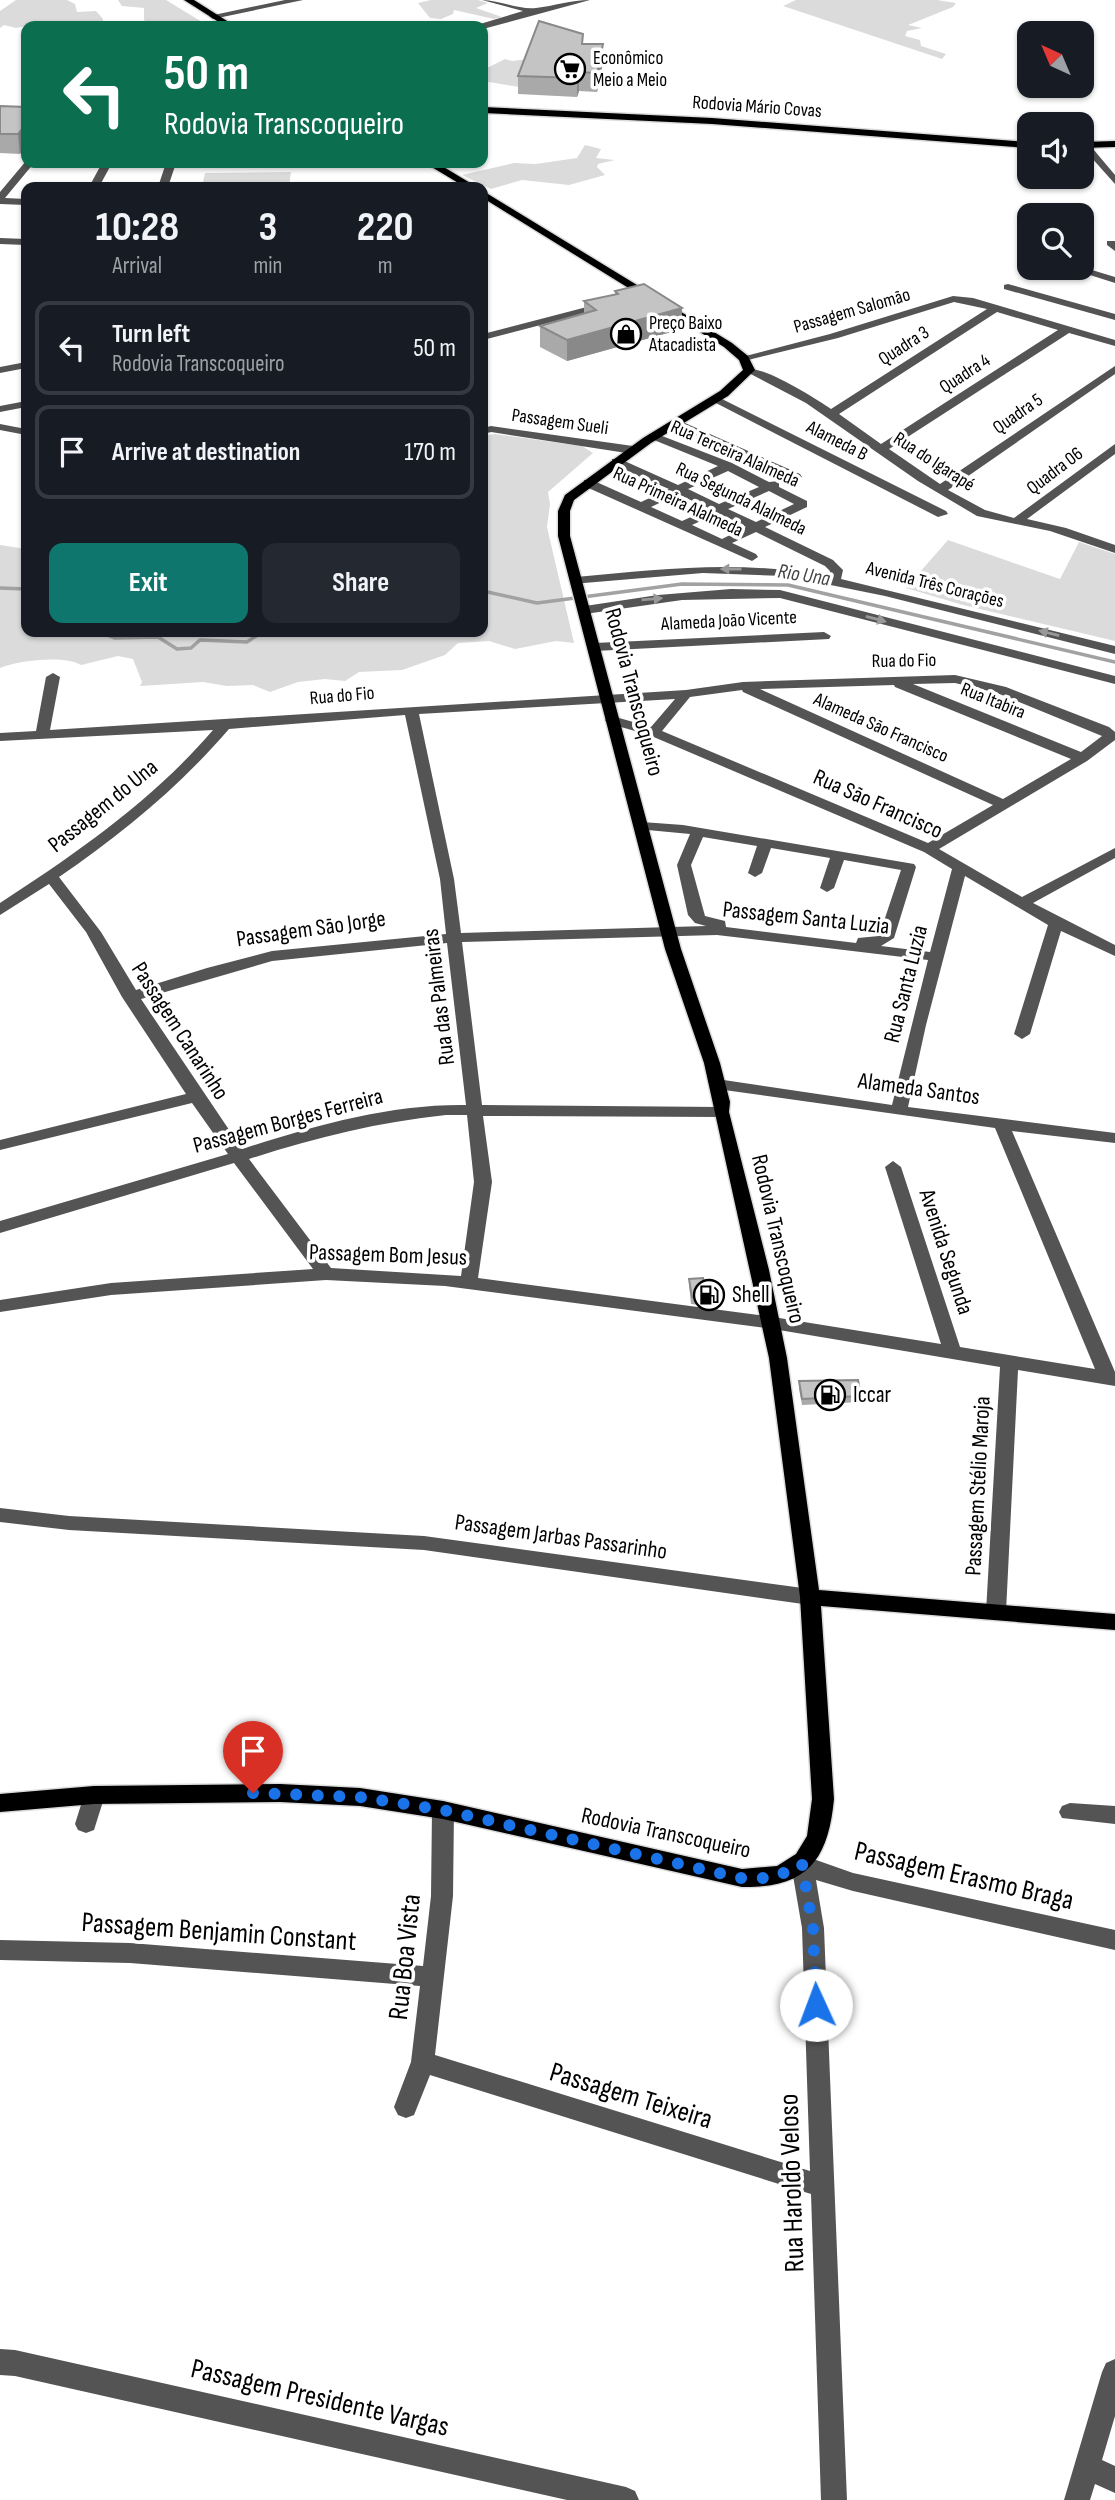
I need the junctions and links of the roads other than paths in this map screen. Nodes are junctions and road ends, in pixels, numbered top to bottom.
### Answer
1 (180, 0) edge
2 (188, 0) edge
3 (299, 0) edge
4 (485, 0) edge
5 (586, 0) edge
6 (533, 11) junction
7 (212, 16) junction
8 (212, 21) edge
9 (222, 21) edge
10 (488, 24) edge
11 (488, 113) edge
12 (1115, 144) edge
13 (1017, 146) edge
14 (1094, 147) edge
15 (1094, 148) edge
16 (1115, 149) edge
17 (1094, 159) edge
18 (26, 168) edge
19 (439, 168) edge
20 (22, 174) junction
21 (0, 178) edge
22 (1115, 181) edge
23 (463, 182) edge
24 (488, 197) edge
25 (0, 200) edge
26 (21, 202) edge
27 (0, 241) edge
28 (21, 243) edge
29 (1094, 274) edge
30 (1115, 280) edge
31 (1008, 287) dead end
32 (646, 295) junction
33 (633, 298) edge
34 (620, 302) edge
35 (996, 308) junction
36 (1115, 317) edge
37 (1067, 329) junction
38 (488, 336) edge
39 (1115, 343) edge
40 (747, 364) junction
41 (21, 366) edge
42 (1115, 369) edge
43 (0, 370) edge
44 (716, 399) junction
45 (21, 405) edge
46 (0, 409) edge
47 (831, 414) junction
48 (676, 422) junction
49 (0, 427) edge
50 (488, 427) edge
51 (21, 431) edge
52 (653, 436) junction
53 (1115, 448) edge
54 (881, 449) junction
55 (633, 450) junction
56 (616, 462) junction
57 (728, 466) junction
58 (588, 482) junction
59 (768, 487) junction
60 (678, 489) junction
61 (941, 489) junction
62 (643, 506) junction
63 (717, 508) junction
64 (942, 514) dead end
65 (1016, 522) junction
66 (682, 525) junction
67 (755, 527) junction
68 (1115, 534) edge
69 (723, 543) junction
70 (1101, 545) junction
71 (1115, 549) edge
72 (752, 557) dead end
73 (834, 580) junction
74 (577, 584) junction
75 (584, 608) junction
76 (824, 636) dead end
77 (595, 648) junction
78 (1115, 650) edge
79 (53, 677) dead end
80 (890, 680) junction
81 (1115, 680) edge
82 (743, 686) junction
83 (686, 694) junction
84 (608, 698) junction
85 (411, 710) junction
86 (612, 720) junction
87 (225, 725) junction
88 (654, 732) junction
89 (42, 734) junction
90 (0, 737) edge
91 (1082, 758) junction
92 (1003, 804) junction
93 (642, 826) junction
94 (698, 832) junction
95 (766, 842) junction
96 (929, 849) junction
97 (1115, 852) edge
98 (839, 854) junction
99 (960, 868) junction
100 (755, 873) dead end
101 (51, 877) junction
102 (827, 888) dead end
103 (1022, 903) junction
104 (0, 909) edge
105 (1056, 923) junction
106 (671, 931) junction
107 (455, 938) junction
108 (1115, 951) edge
109 (937, 957) junction
110 (130, 997) junction
111 (1022, 1034) dead end
112 (717, 1084) junction
113 (195, 1097) junction
114 (475, 1110) junction
115 (899, 1111) junction
116 (721, 1112) junction
117 (1001, 1123) junction
118 (1115, 1138) edge
119 (0, 1145) edge
120 (236, 1157) junction
121 (893, 1167) dead end
122 (0, 1227) edge
123 (326, 1274) junction
124 (469, 1282) junction
125 (0, 1306) edge
126 (773, 1323) junction
127 (953, 1353) junction
128 (1009, 1362) junction
129 (1111, 1378) edge
130 (0, 1515) edge
131 (810, 1597) junction
132 (996, 1612) junction
133 (1115, 1622) edge
134 (94, 1795) junction
135 (0, 1802) edge
136 (443, 1810) junction
137 (1070, 1812) dead end
138 (1115, 1815) edge
139 (86, 1824) dead end
140 (802, 1864) junction
141 (1115, 1940) edge
142 (0, 1950) edge
143 (434, 1977) junction
144 (423, 2062) junction
145 (406, 2107) dead end
146 (822, 2186) junction
147 (0, 2362) edge
148 (1115, 2372) edge
149 (1086, 2466) junction
150 (1115, 2480) edge
151 (583, 2495) edge
152 (626, 2500) edge
153 (834, 2500) edge
154 (1077, 2500) edge

1 - 8 main road
2 - 7 main road
3 - 7 street
4 - 6 street
5 - 6 street
6 - 10 street
7 - 9 main road
11 - 13 main road, Rodovia Mário Covas
12 - 14 main road
15 - 16 main road
17 - 22 street
18 - 20 street
19 - 23 main road
20 - 21 street
20 - 25 street
24 - 32 main road
25 - 26 street
27 - 28 street
29 - 30 street
31 - 36 street
32 - 33 street
32 - 40 main road
34 - 38 street
35 - 37 street
35 - 40 street, Passagem Salomão
35 - 47 street, Quadra 3
37 - 39 street
37 - 54 street, Quadra 4
40 - 44 main road, Rodovia Transcoqueiro
40 - 47 street, Rua do Igarapé
41 - 43 street
42 - 61 street, Quadra 5
44 - 48 main road, Rodovia Transcoqueiro
44 - 64 street, Alameda B
45 - 46 street
47 - 54 street, Rua do Igarapé
48 - 52 main road, Rodovia Transcoqueiro
48 - 59 street
49 - 51 street
50 - 55 street, Passagem Sueli
52 - 55 main road, Rodovia Transcoqueiro
52 - 57 street, Rua Terceira Alalmeda
53 - 65 street, Quadra 06
54 - 61 street, Rua do Igarapé
55 - 56 main road, Rodovia Transcoqueiro
56 - 58 main road, Rodovia Transcoqueiro
56 - 60 street, Rua Segunda Alalmeda
57 - 59 street, Rua Terceira Alalmeda
57 - 60 street
58 - 62 street, Rua Primeira Alalmeda
58 - 74 main road, Rodovia Transcoqueiro
59 - 63 street
59 - 67 street, Rua Terceira Alalmeda
60 - 62 street
60 - 63 street, Rua Segunda Alalmeda
61 - 65 street, Rua do Igarapé
62 - 66 street, Rua Primeira Alalmeda
63 - 66 street
63 - 67 street, Rua Segunda Alalmeda
65 - 70 street, Rua do Igarapé
66 - 69 street, Rua Primeira Alalmeda
67 - 69 street
67 - 73 street, Rua Segunda Alalmeda
68 - 70 street
69 - 72 street, Rua Primeira Alalmeda
70 - 71 street, Rua do Igarapé
73 -> 74 street, Avenida Três Corações
78 -> 73 street, Avenida Três Corações
74 - 75 main road, Rodovia Transcoqueiro
75 - 77 main road, Rodovia Transcoqueiro
75 -> 81 street
76 - 77 street, Alameda João Vicente
77 - 84 main road, Rodovia Transcoqueiro
79 - 89 street
80 - 82 street, Rua do Fio
80 - 91 street, Rua Itabira
80 - 91 street, Rua do Fio
82 - 83 street, Rua do Fio
82 - 92 street, Alameda São Francisco
83 - 84 street, Rua do Fio
83 - 88 street
84 - 85 street, Rua do Fio
84 - 86 main road, Rodovia Transcoqueiro
85 - 87 street, Rua do Fio
85 - 107 street, Rua das Palmeiras
86 - 88 street, Rua São Francisco
86 - 93 main road, Rodovia Transcoqueiro
87 - 89 street, Rua do Fio
87 - 101 street, Passagem do Una
88 - 96 street, Rua São Francisco
89 - 90 street, Rua do Fio
91 - 92 street
92 - 96 street
93 - 94 street
93 - 106 main road, Rodovia Transcoqueiro
94 - 95 street
94 - 98 street
95 - 98 street
95 - 100 street
96 - 99 street, Rua São Francisco
97 - 103 street
98 - 102 street
99 - 103 street, Rua São Francisco
99 - 109 street, Rua Santa Luzia
101 - 104 street, Passagem do Una
101 - 110 street, Passagem Canarinho
103 - 105 street, Rua São Francisco
105 - 108 street, Rua São Francisco
105 - 111 street
106 - 107 street, Passagem São Jorge
106 - 109 street, Passagem Santa Luzia
106 - 112 main road, Rodovia Transcoqueiro
107 - 110 street, Passagem São Jorge
107 - 114 street, Rua das Palmeiras
109 - 115 street, Rua Santa Luzia
110 - 113 street, Passagem Canarinho
112 - 115 street, Alameda Santos
112 - 116 main road, Rodovia Transcoqueiro
113 - 119 street
113 - 120 street, Passagem Canarinho
114 - 116 street, Passagem Borges Ferreira
114 - 120 street, Passagem Borges Ferreira
114 - 124 street, Rua das Palmeiras
115 - 117 street, Alameda Santos
116 - 126 main road, Rodovia Transcoqueiro
117 - 118 street, Alameda Santos
117 - 129 street
120 - 122 street, Passagem Borges Ferreira
120 - 123 street, Passagem Canarinho
121 - 127 street, Avenida Segunda
123 - 124 street, Passagem Bom Jesus
123 - 125 street, Passagem Bom Jesus
124 - 126 street, Passagem Bom Jesus
126 - 127 street
126 - 131 main road, Rodovia Transcoqueiro
127 - 128 street
128 - 129 street
128 - 132 street, Passagem Stélio Maroja
130 - 131 street, Passagem Jarbas Passarinho
131 - 132 main road, Passagem Jarbas Passarinho
131 - 140 main road, Rodovia Transcoqueiro
132 - 133 main road, Passagem Jarbas Passarinho
134 - 135 main road, Rodovia Transcoqueiro
134 - 136 main road, Rodovia Transcoqueiro
134 - 139 street
136 - 140 main road, Rodovia Transcoqueiro
136 - 143 street, Rua Boa Vista
137 - 138 street
140 - 141 street, Passagem Erasmo Braga
140 - 146 street, Rua Haroldo Veloso
142 - 143 street, Passagem Benjamin Constant
143 - 144 street, Rua Boa Vista
144 - 145 street, Rua Boa Vista
144 - 146 street, Passagem Teixeira
146 - 153 street, Rua Haroldo Veloso
147 - 151 street, Passagem Presidente Vargas
148 - 149 street
149 - 150 street
149 - 154 street
151 - 152 street, Passagem Presidente Vargas

